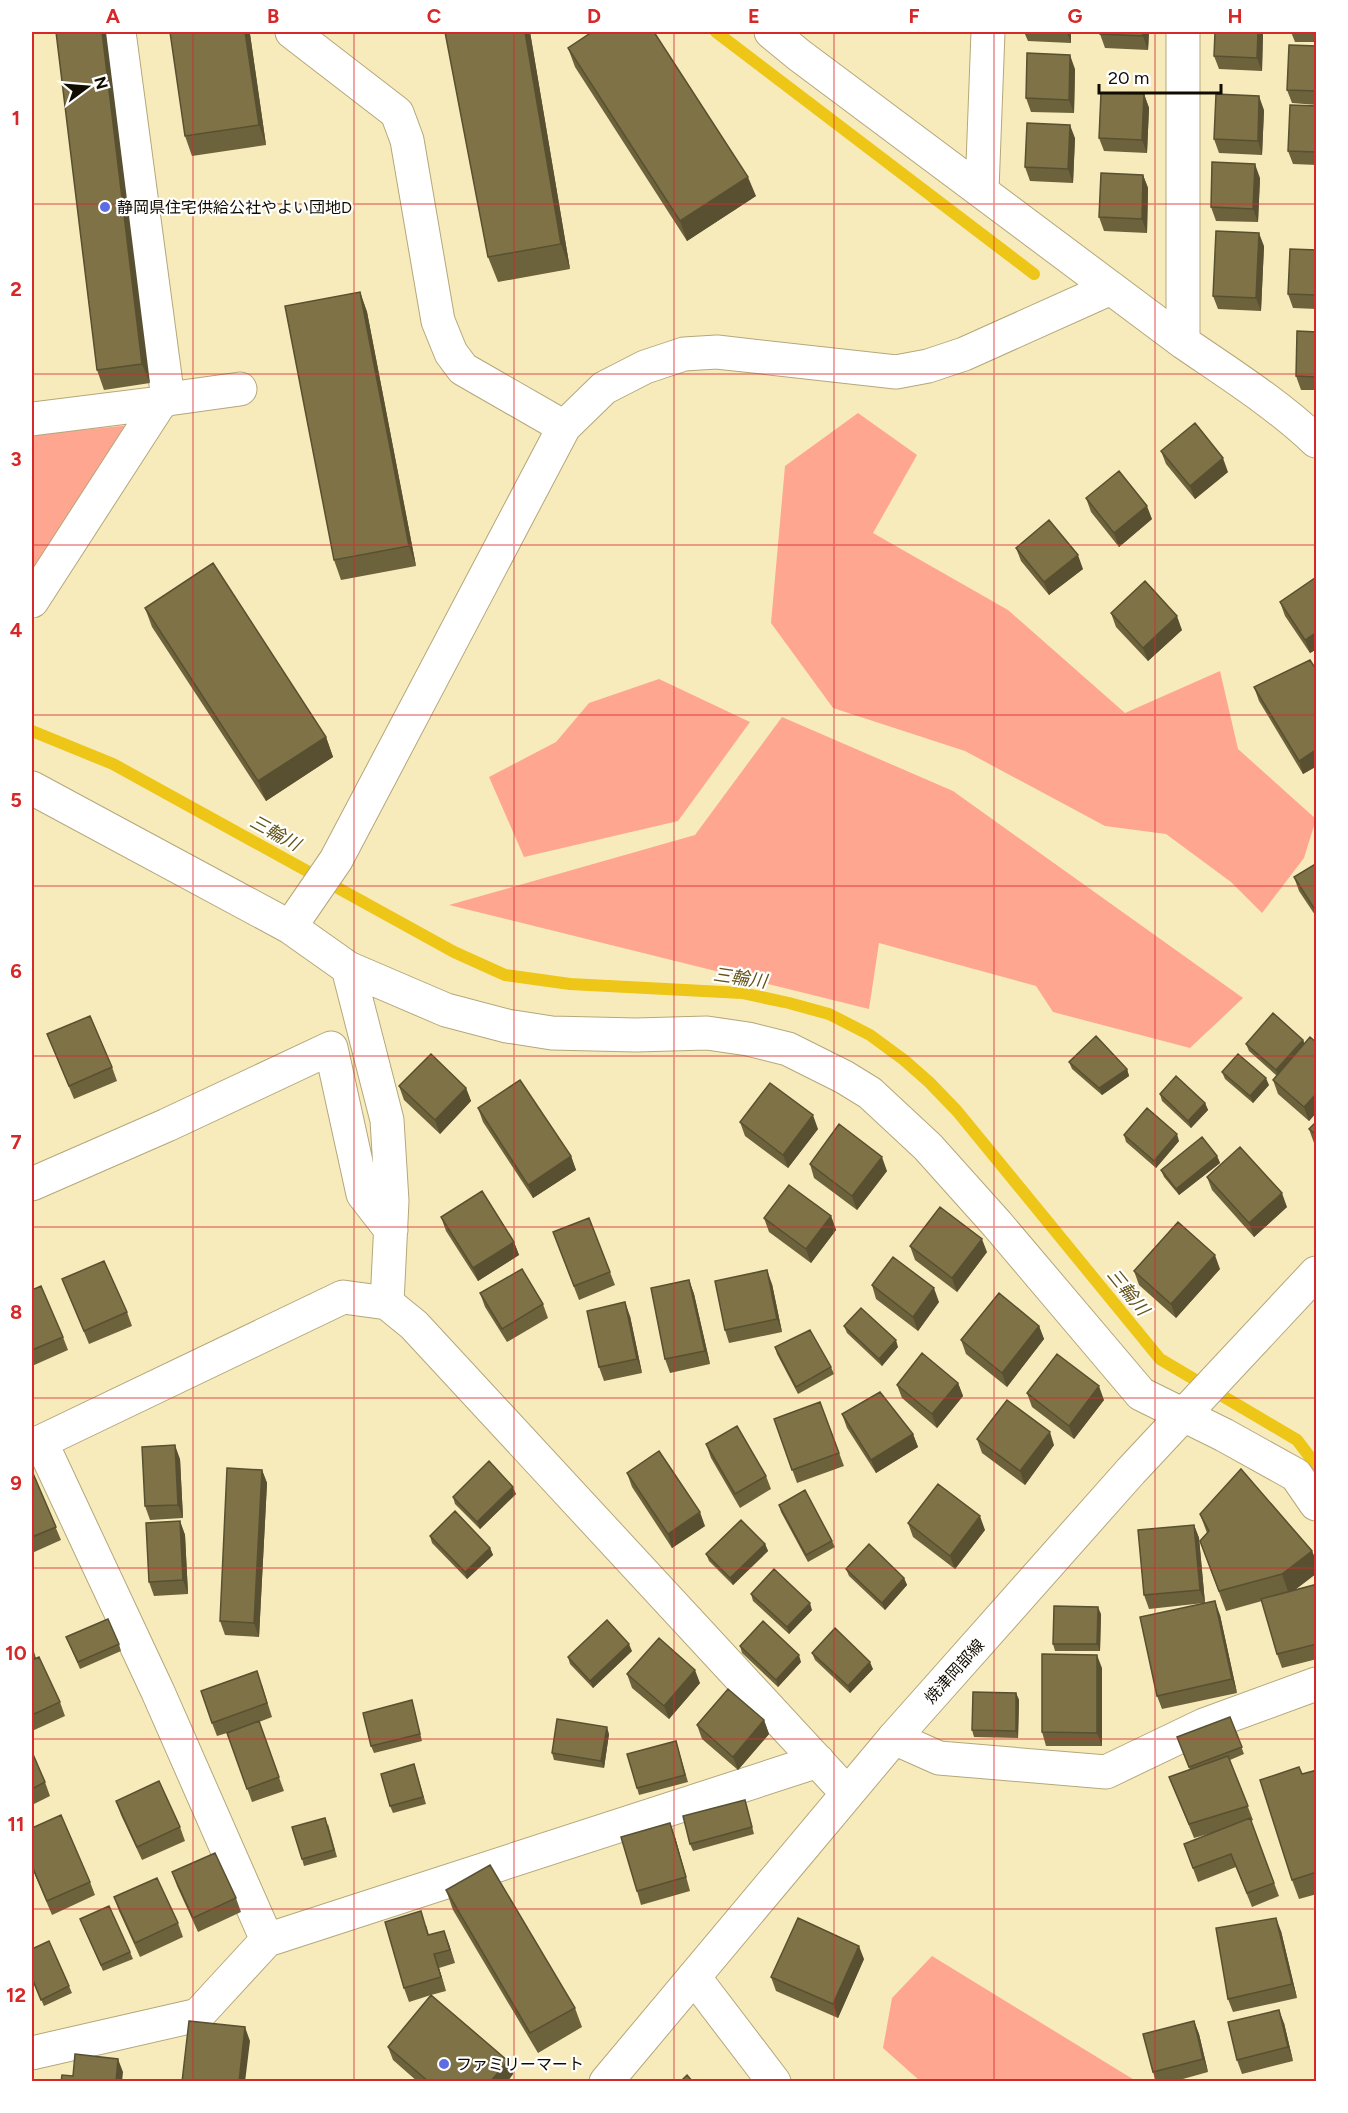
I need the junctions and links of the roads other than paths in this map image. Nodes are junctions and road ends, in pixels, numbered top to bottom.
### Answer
1 (119, 32) edge
2 (292, 32) edge
3 (771, 32) edge
4 (988, 32) edge
5 (1183, 32) edge
6 (800, 43) edge
7 (982, 190) junction
8 (1111, 288) junction
9 (1183, 342) junction
10 (240, 389) dead end
11 (164, 401) junction
12 (32, 418) edge
13 (564, 427) junction
14 (1317, 441) edge
15 (32, 601) edge
16 (32, 788) edge
17 (290, 927) junction
18 (348, 968) junction
19 (32, 1184) edge
20 (391, 1230) junction
21 (1317, 1273) edge
22 (387, 1303) junction
23 (1184, 1416) junction
24 (36, 1444) edge
25 (1317, 1504) edge
26 (1317, 1684) edge
27 (894, 1738) junction
28 (818, 1761) junction
29 (847, 1793) junction
30 (267, 1940) junction
31 (694, 1977) junction
32 (32, 2053) edge
33 (606, 2082) edge
34 (774, 2082) edge

1 - 11 street
2 - 13 street
3 - 6 street
4 - 7 street
5 - 9 street
6 - 7 street
7 - 8 street
8 - 9 street
8 - 13 street
9 - 14 street
10 - 11 street
11 - 12 street
11 - 15 street
13 - 17 street
16 - 17 street
17 - 18 street
18 - 20 street
18 - 23 street
19 - 20 street
20 - 22 street
21 - 23 street, 焼津岡部線
22 - 24 street
22 - 28 street
23 - 25 street
23 - 27 street, 焼津岡部線
24 - 30 street
26 - 27 street
27 - 29 street, 焼津岡部線
28 - 29 street
28 - 30 street
29 - 31 street, 焼津岡部線
30 - 32 street
31 - 33 street, 焼津岡部線
31 - 34 street

